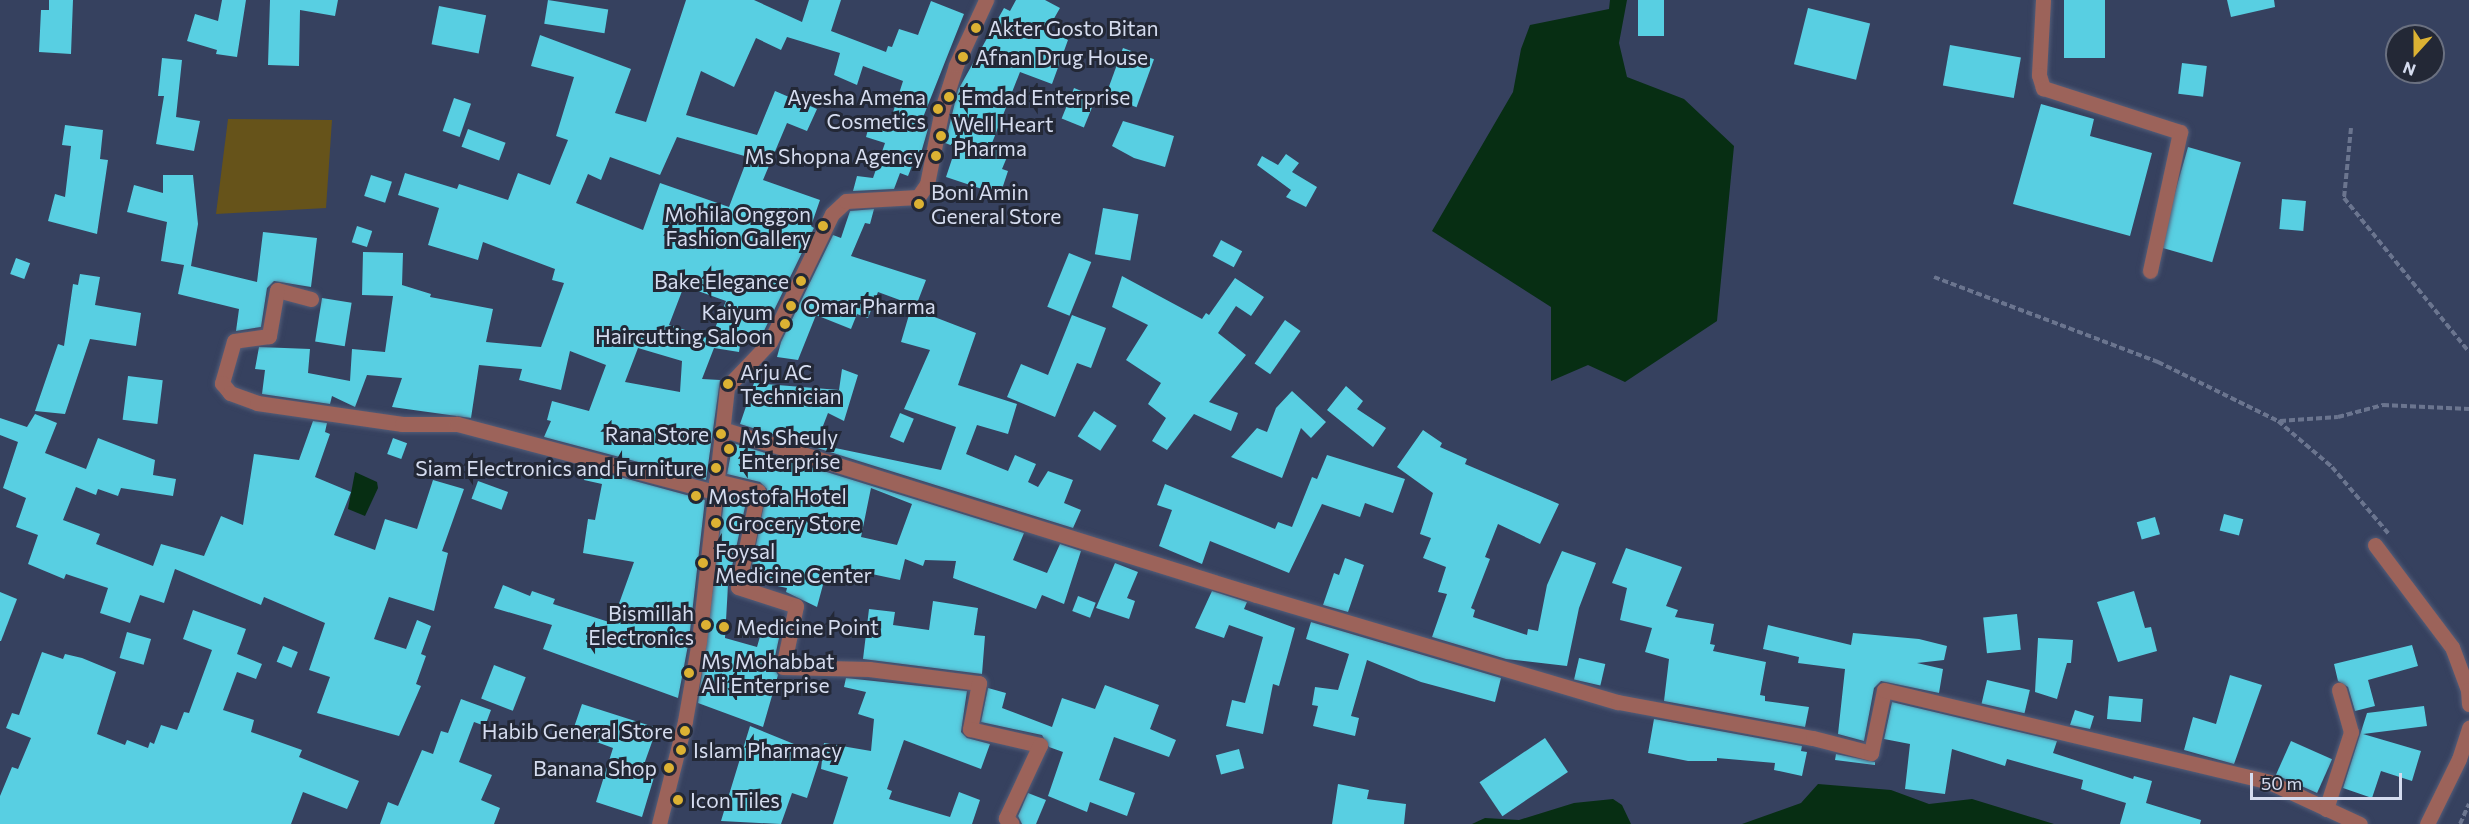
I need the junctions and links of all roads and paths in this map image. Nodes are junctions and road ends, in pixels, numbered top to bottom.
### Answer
1 (986, 0) edge
2 (2043, 0) edge
3 (2351, 128) dead end
4 (2150, 271) dead end
5 (1934, 277) dead end
6 (311, 299) dead end
7 (2469, 352) edge
8 (2469, 409) edge
9 (2278, 421) junction
10 (722, 429) junction
11 (715, 487) junction
12 (2391, 537) dead end
13 (2374, 545) dead end
14 (2339, 690) dead end
15 (2469, 704) edge
16 (2469, 728) edge
17 (2469, 804) edge
18 (2326, 809) junction
19 (659, 824) edge
20 (1012, 824) edge
21 (2360, 824) edge
22 (2427, 824) edge
23 (2460, 824) edge

1 - 10 street
2 - 4 street
3 - 7 path
5 - 9 path
6 - 11 street
8 - 9 path
9 - 12 path
10 - 11 street
10 - 18 street
11 - 19 street
11 - 20 street
13 - 15 street
14 - 18 street
16 - 22 street
17 - 23 path
18 - 21 street

